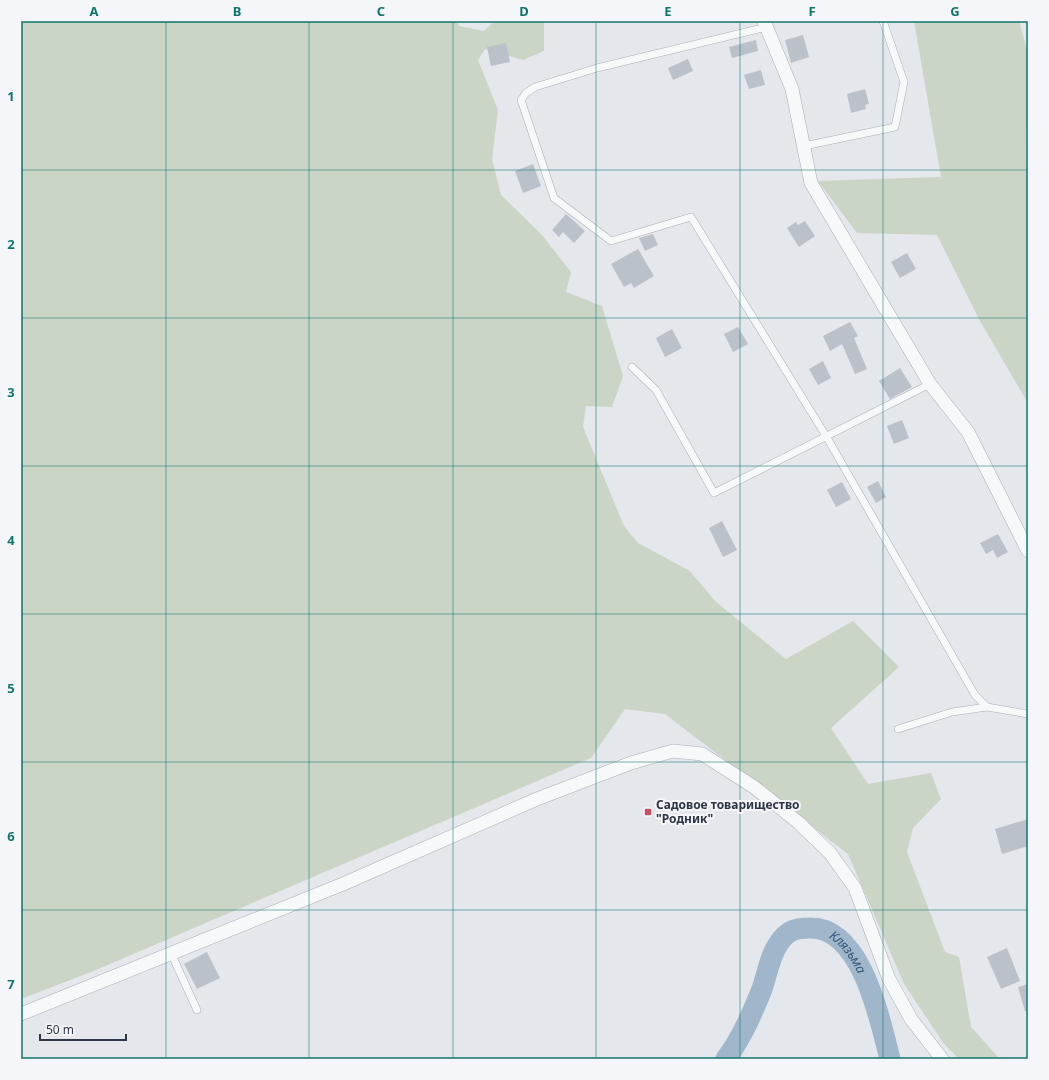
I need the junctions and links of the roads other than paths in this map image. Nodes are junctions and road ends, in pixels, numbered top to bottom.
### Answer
1 (883, 21) edge
2 (765, 24) edge
3 (804, 146) junction
4 (632, 367) dead end
5 (930, 384) junction
6 (826, 436) junction
7 (1028, 551) edge
8 (987, 707) junction
9 (1028, 714) edge
10 (898, 729) dead end
11 (171, 953) junction
12 (197, 1010) dead end
13 (21, 1014) edge
14 (942, 1059) edge

1 - 3 lane
2 - 3 street
2 - 6 lane
3 - 5 street
4 - 6 lane
5 - 6 lane
5 - 7 street
6 - 8 lane
8 - 9 lane
8 - 10 lane
11 - 12 lane
11 - 13 street
11 - 14 street

